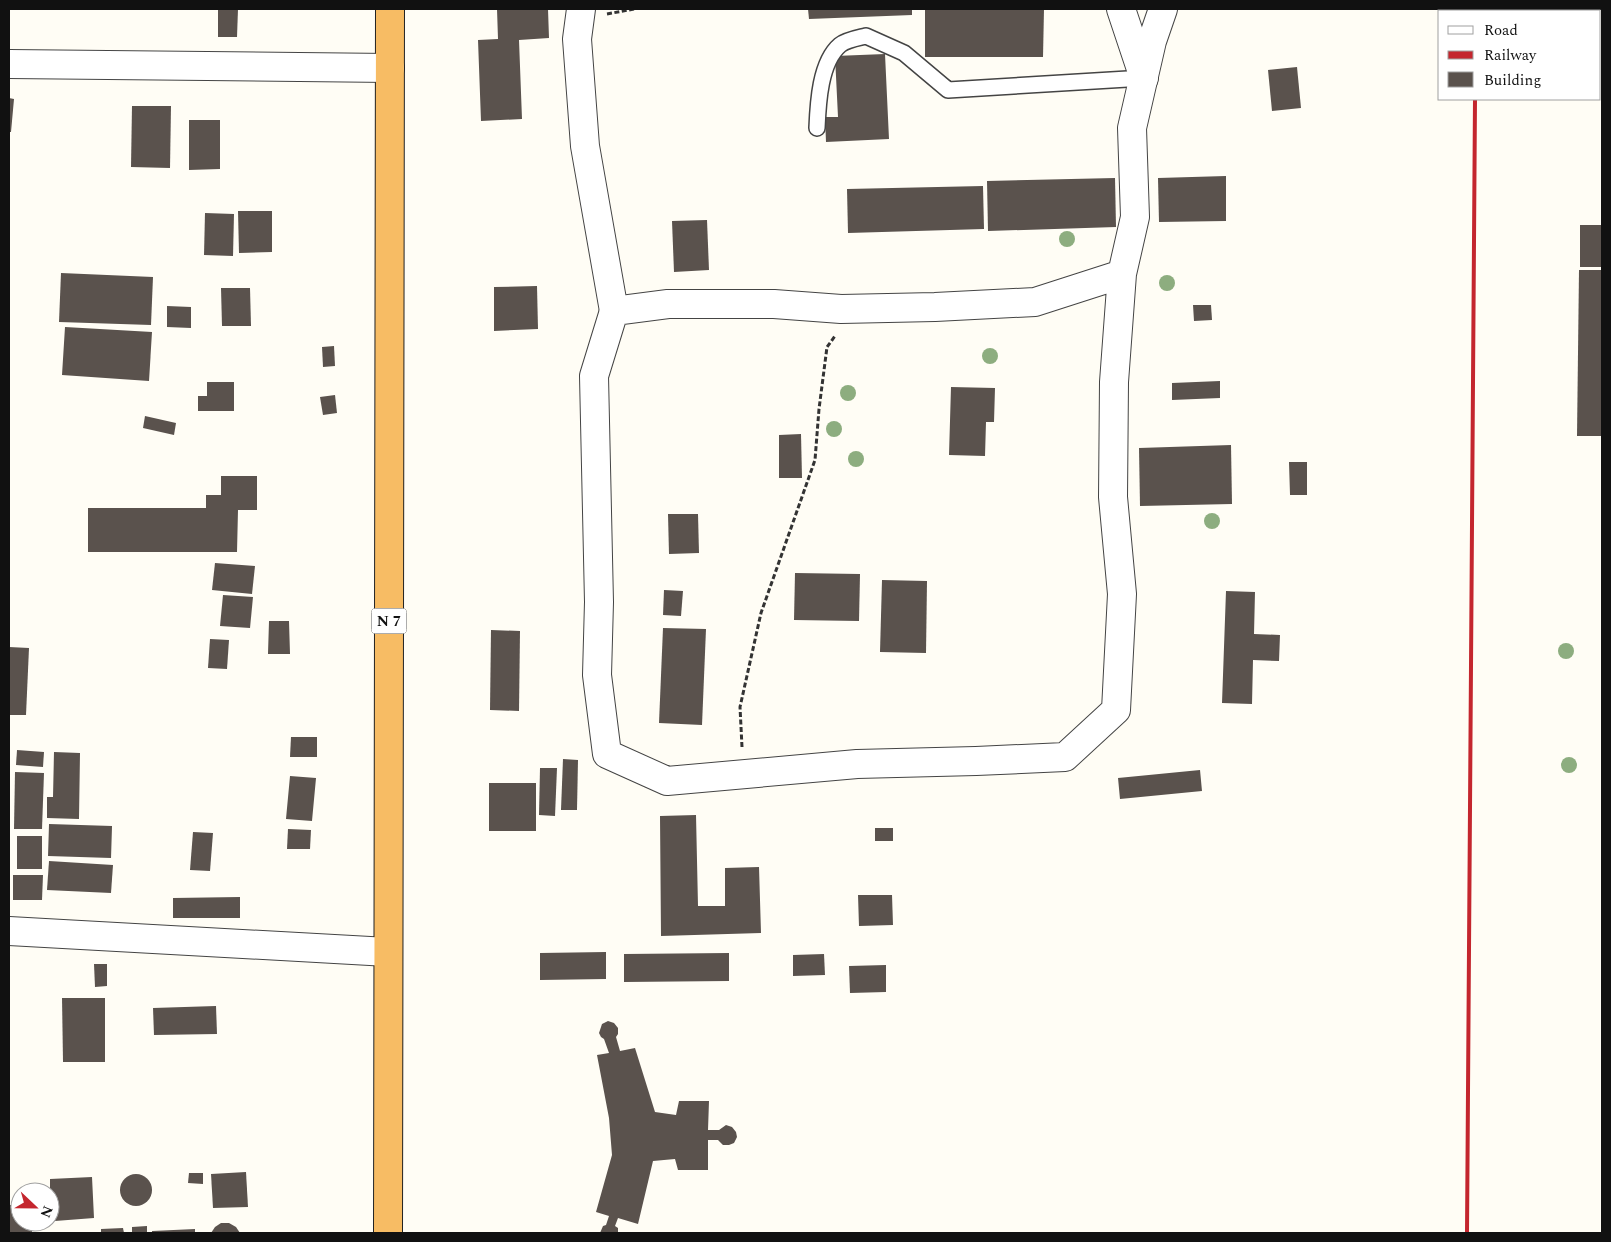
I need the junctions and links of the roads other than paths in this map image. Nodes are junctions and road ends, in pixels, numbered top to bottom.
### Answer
1 (390, 9) edge
2 (581, 9) edge
3 (1121, 9) edge
4 (1163, 9) edge
5 (9, 64) edge
6 (390, 68) junction
7 (1144, 78) junction
8 (817, 128) dead end
9 (1122, 274) junction
10 (614, 312) junction
11 (9, 931) edge
12 (388, 952) junction
13 (388, 1233) edge

1 - 6 highway, N 7
2 - 10 street
3 - 7 street
4 - 7 street
5 - 6 street
6 - 12 highway, N 7
7 - 8 lane
7 - 9 street
9 - 10 street
9 - 10 street
11 - 12 street
12 - 13 highway, N 7

